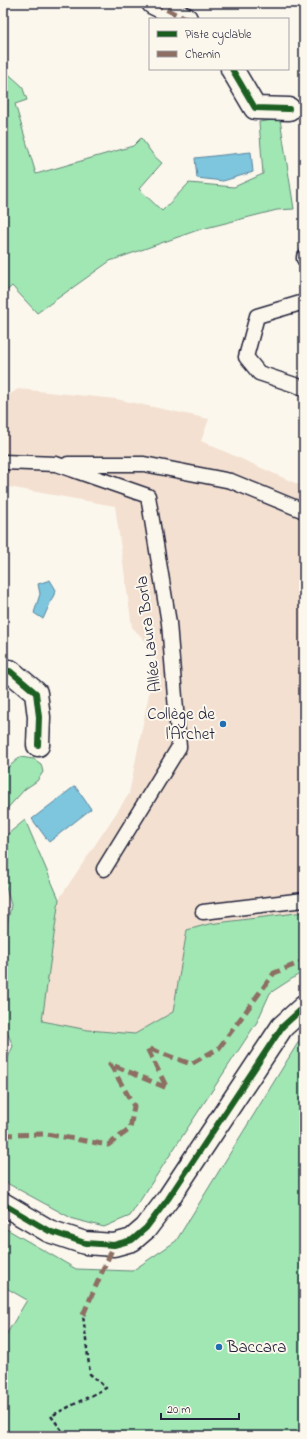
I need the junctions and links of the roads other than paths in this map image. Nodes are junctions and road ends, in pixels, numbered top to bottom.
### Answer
1 (153, 3) edge
2 (184, 18) edge
3 (233, 70) edge
4 (296, 109) edge
5 (304, 302) edge
6 (304, 388) edge
7 (3, 462) edge
8 (56, 464) junction
9 (304, 511) edge
10 (3, 671) edge
11 (38, 745) dead end
12 (104, 869) dead end
13 (304, 900) edge
14 (203, 912) dead end
15 (304, 1006) edge
16 (3, 1204) edge

1 - 2 street
3 - 4 street
5 - 6 lane
7 - 8 lane, Allée Laura Borla
8 - 9 lane, Allée Laura Borla
8 - 12 lane, Allée Laura Borla
10 - 11 street
13 - 14 lane
15 - 16 street

